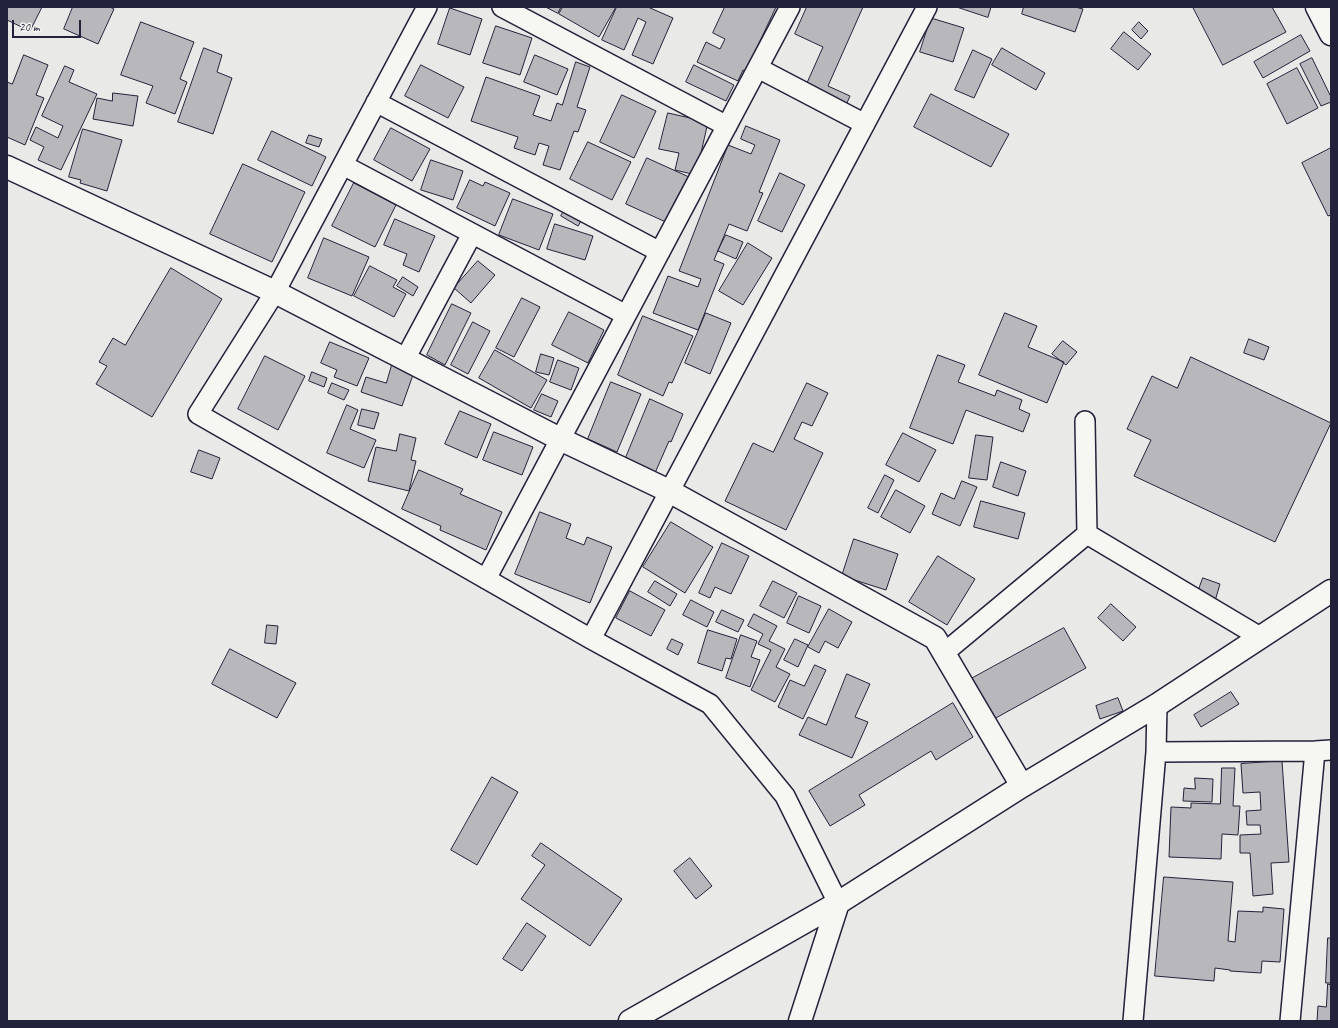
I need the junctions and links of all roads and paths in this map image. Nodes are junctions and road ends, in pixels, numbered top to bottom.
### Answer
1 (427, 7) edge
2 (502, 7) edge
3 (790, 7) edge
4 (927, 7) edge
5 (1317, 7) edge
6 (1331, 34) edge
7 (758, 68) junction
8 (376, 102) junction
9 (865, 124) junction
10 (727, 126) junction
11 (343, 165) junction
12 (7, 167) edge
13 (472, 234) junction
14 (660, 252) junction
15 (275, 292) junction
16 (626, 315) junction
17 (405, 359) junction
18 (1085, 421) dead end
19 (560, 439) junction
20 (669, 491) junction
21 (1087, 534) junction
22 (486, 579) junction
23 (1331, 591) edge
24 (1260, 637) junction
25 (591, 638) junction
26 (944, 653) junction
27 (1157, 705) junction
28 (1323, 751) edge
29 (1156, 752) junction
30 (1022, 786) junction
31 (838, 903) junction
32 (630, 1021) edge
33 (800, 1021) edge
34 (1133, 1021) edge
35 (1290, 1021) edge

1 - 8 street
2 - 10 street
3 - 7 street
4 - 9 street
5 - 6 street
7 - 9 street
7 - 10 street
8 - 11 street
8 - 14 street
9 - 20 street
10 - 14 street
11 - 13 street
11 - 15 street
12 - 15 street
13 - 16 street
13 - 17 street
14 - 16 street
15 - 17 street
15 - 22 street
16 - 19 street
17 - 19 street
18 - 21 street
19 - 20 street
19 - 22 street
20 - 25 street
20 - 26 street
21 - 24 street
21 - 26 street
22 - 25 street
23 - 24 street
24 - 27 street
25 - 31 street
26 - 30 street
27 - 29 street
27 - 30 street
28 - 29 street
28 - 35 street
29 - 34 street
30 - 31 street
31 - 32 street
31 - 33 street

